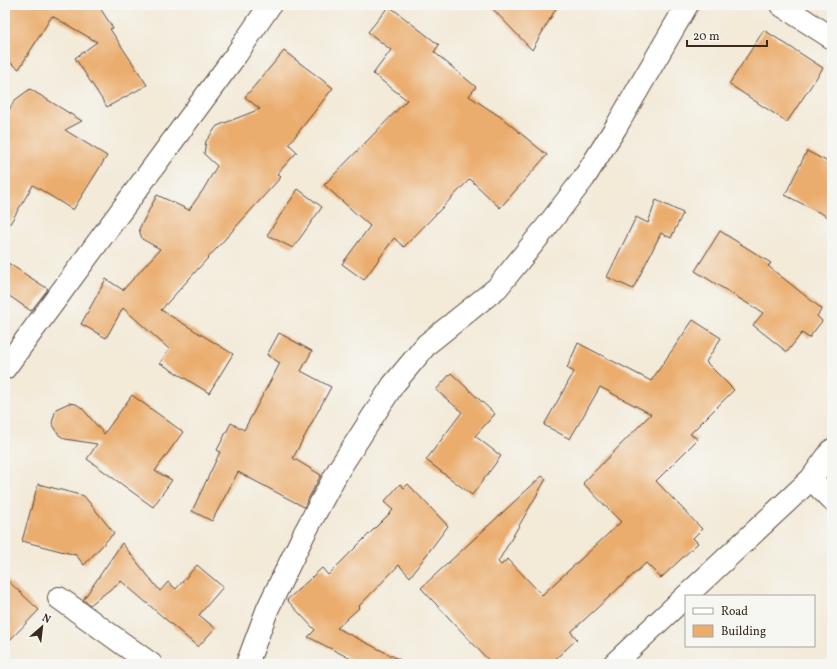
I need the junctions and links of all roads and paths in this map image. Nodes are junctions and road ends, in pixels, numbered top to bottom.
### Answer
1 (270, 5) edge
2 (687, 5) edge
3 (781, 5) edge
4 (832, 38) edge
5 (5, 368) edge
6 (832, 450) edge
7 (811, 479) junction
8 (832, 500) edge
9 (687, 595) edge
10 (685, 597) edge
11 (59, 598) dead end
12 (151, 664) edge
13 (247, 664) edge
14 (614, 664) edge

1 - 5 street
2 - 13 street
3 - 4 street
6 - 7 street
7 - 8 street
7 - 9 street
10 - 14 street
11 - 12 street

